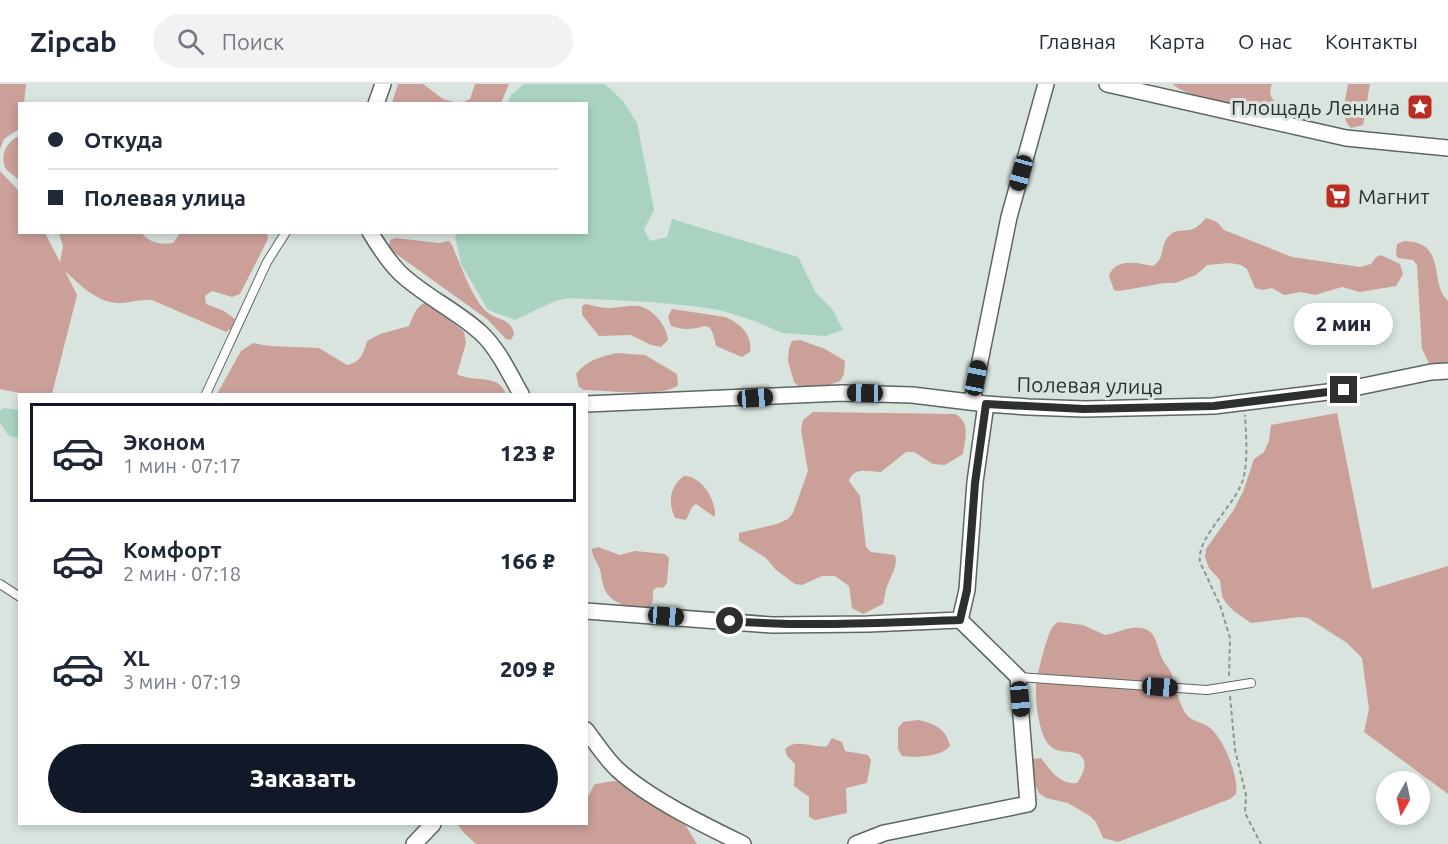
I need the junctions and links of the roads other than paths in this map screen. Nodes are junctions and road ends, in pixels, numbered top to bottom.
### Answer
1 (383, 84) edge
2 (1046, 84) edge
3 (1107, 84) edge
4 (377, 102) edge
5 (1448, 148) edge
6 (285, 234) edge
7 (371, 234) edge
8 (1448, 371) edge
9 (206, 393) edge
10 (520, 393) edge
11 (979, 403) junction
12 (588, 404) edge
13 (0, 584) edge
14 (18, 596) edge
15 (588, 611) edge
16 (960, 620) junction
17 (1018, 677) junction
18 (1251, 683) dead end
19 (588, 733) edge
20 (432, 825) edge
21 (414, 844) edge
22 (743, 844) edge
23 (855, 844) edge

1 - 4 street
2 - 11 street
3 - 5 street
6 - 9 lane
7 - 10 street
8 - 11 street, Полевая улица
11 - 12 street, Полевая улица
11 - 16 street
13 - 14 lane
15 - 16 street
16 - 17 street
17 - 18 lane
17 - 23 street
19 - 22 street
20 - 21 street

